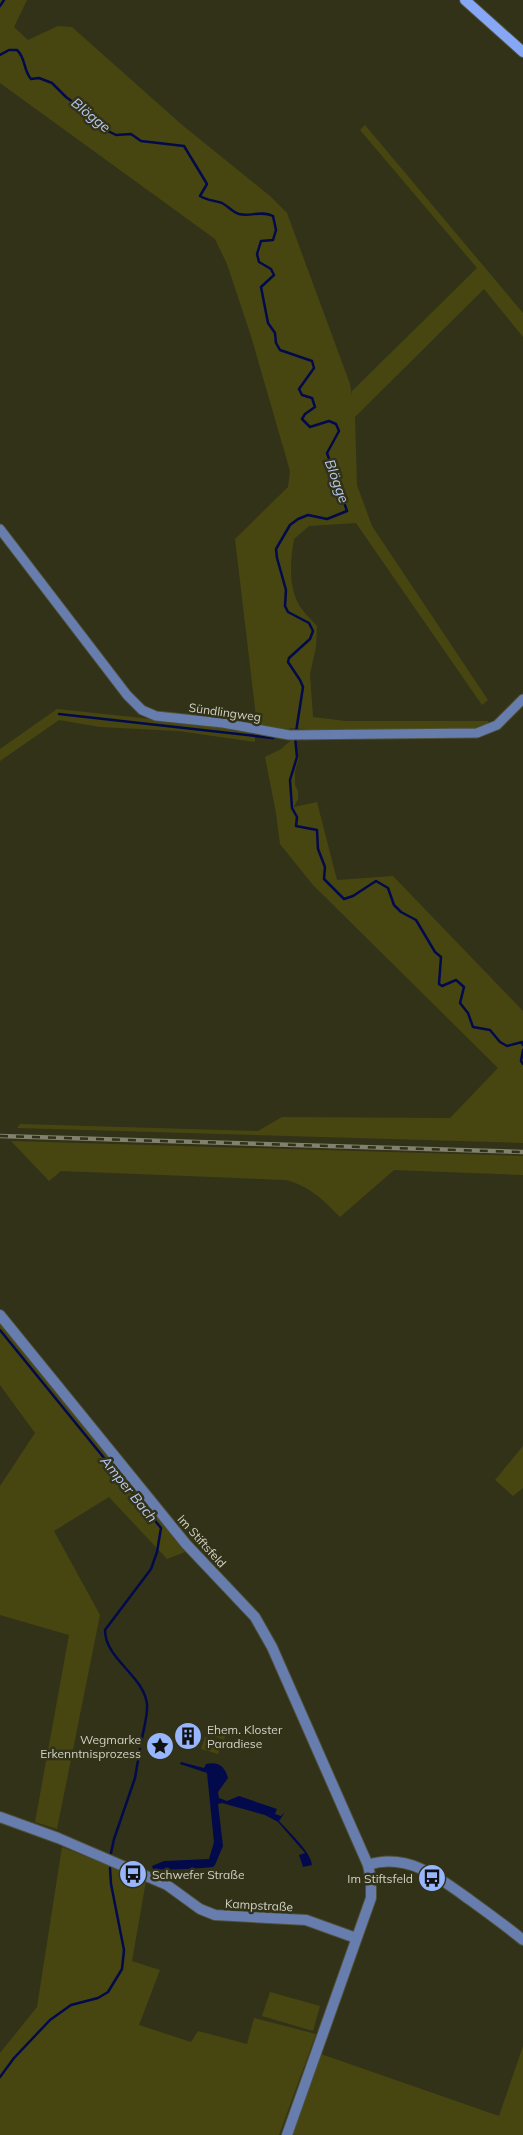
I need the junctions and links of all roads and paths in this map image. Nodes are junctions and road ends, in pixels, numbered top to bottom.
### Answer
1 (465, 0) edge
2 (523, 52) edge
3 (0, 529) edge
4 (523, 699) edge
5 (0, 1315) edge
6 (0, 1818) edge
7 (368, 1865) junction
8 (356, 1938) junction
9 (523, 1940) edge
10 (287, 2135) edge

1 - 2 main road
3 - 4 street, Sündlingweg
5 - 7 street, Im Stiftsfeld
6 - 8 street, Kampstraße
7 - 8 street
7 - 9 street
8 - 10 street

